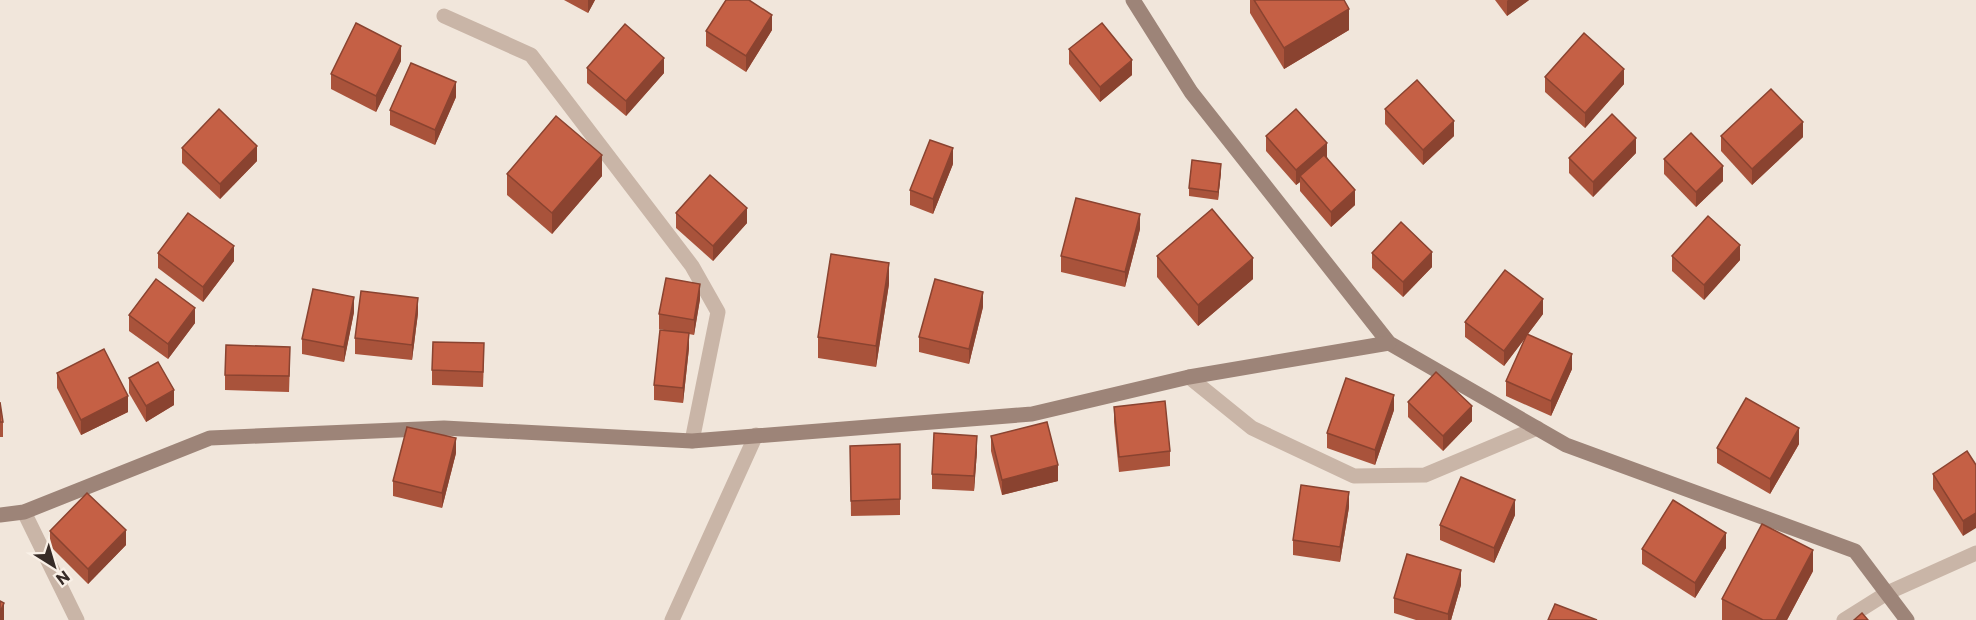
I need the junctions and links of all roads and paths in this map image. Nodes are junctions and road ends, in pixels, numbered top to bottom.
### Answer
1 (1133, 0) edge
2 (444, 16) dead end
3 (1389, 343) junction
4 (1190, 377) junction
5 (1537, 428) junction
6 (756, 435) junction
7 (692, 441) junction
8 (24, 512) junction
9 (0, 515) edge
10 (1976, 553) edge
11 (1887, 593) junction
12 (77, 620) edge
13 (672, 620) edge
14 (1844, 620) edge
15 (1907, 620) edge

1 - 3 street
2 - 7 street
3 - 4 street
3 - 5 street
4 - 5 street
4 - 6 street
5 - 11 street
6 - 7 street
6 - 13 street
7 - 8 street
8 - 9 street
8 - 12 street
10 - 11 street
11 - 14 street
11 - 15 street

